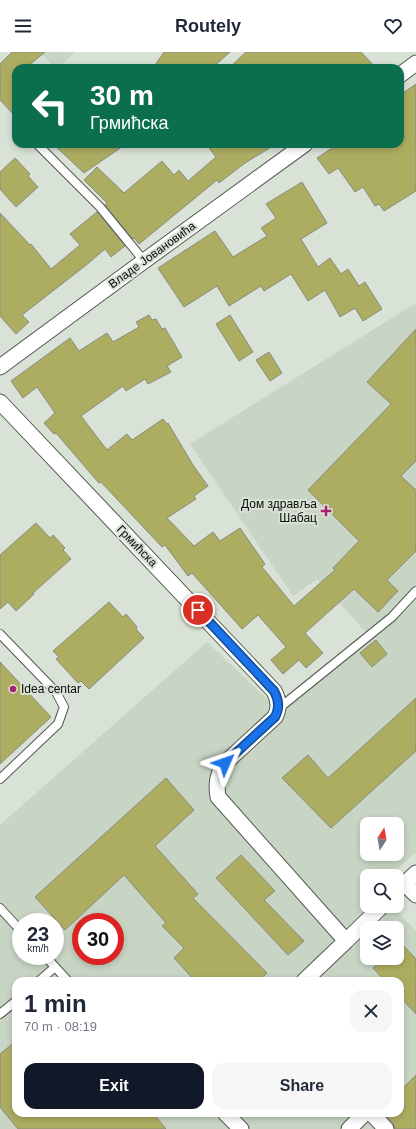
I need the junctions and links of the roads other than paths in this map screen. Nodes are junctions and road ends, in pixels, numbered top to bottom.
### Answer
1 (416, 63) edge
2 (404, 72) edge
3 (41, 148) edge
4 (299, 148) edge
5 (144, 261) junction
6 (0, 367) edge
7 (0, 402) edge
8 (416, 591) edge
9 (0, 634) edge
10 (278, 709) junction
11 (0, 779) edge
12 (416, 873) edge
13 (404, 884) edge
14 (404, 889) edge
15 (416, 895) edge
16 (0, 908) edge
17 (375, 913) edge
18 (12, 921) edge
19 (346, 940) junction
20 (55, 967) joint
21 (44, 977) edge
22 (64, 977) edge
23 (308, 977) edge
24 (12, 1004) edge
25 (0, 1014) edge
26 (229, 1117) edge
27 (361, 1117) edge
28 (375, 1117) edge
29 (241, 1129) edge
30 (349, 1129) edge
31 (386, 1129) edge

1 - 2 street
3 - 5 lane
4 - 5 street, Владе Јовановића
5 - 6 street, Владе Јовановића
7 - 10 street, Грмићска
8 - 10 lane
9 - 11 lane
10 - 19 street
12 - 13 street
14 - 15 street
16 - 18 lane
17 - 19 street
19 - 23 street
20 - 21 lane
20 - 22 lane
24 - 25 lane
26 - 29 street
27 - 30 street
28 - 31 street

